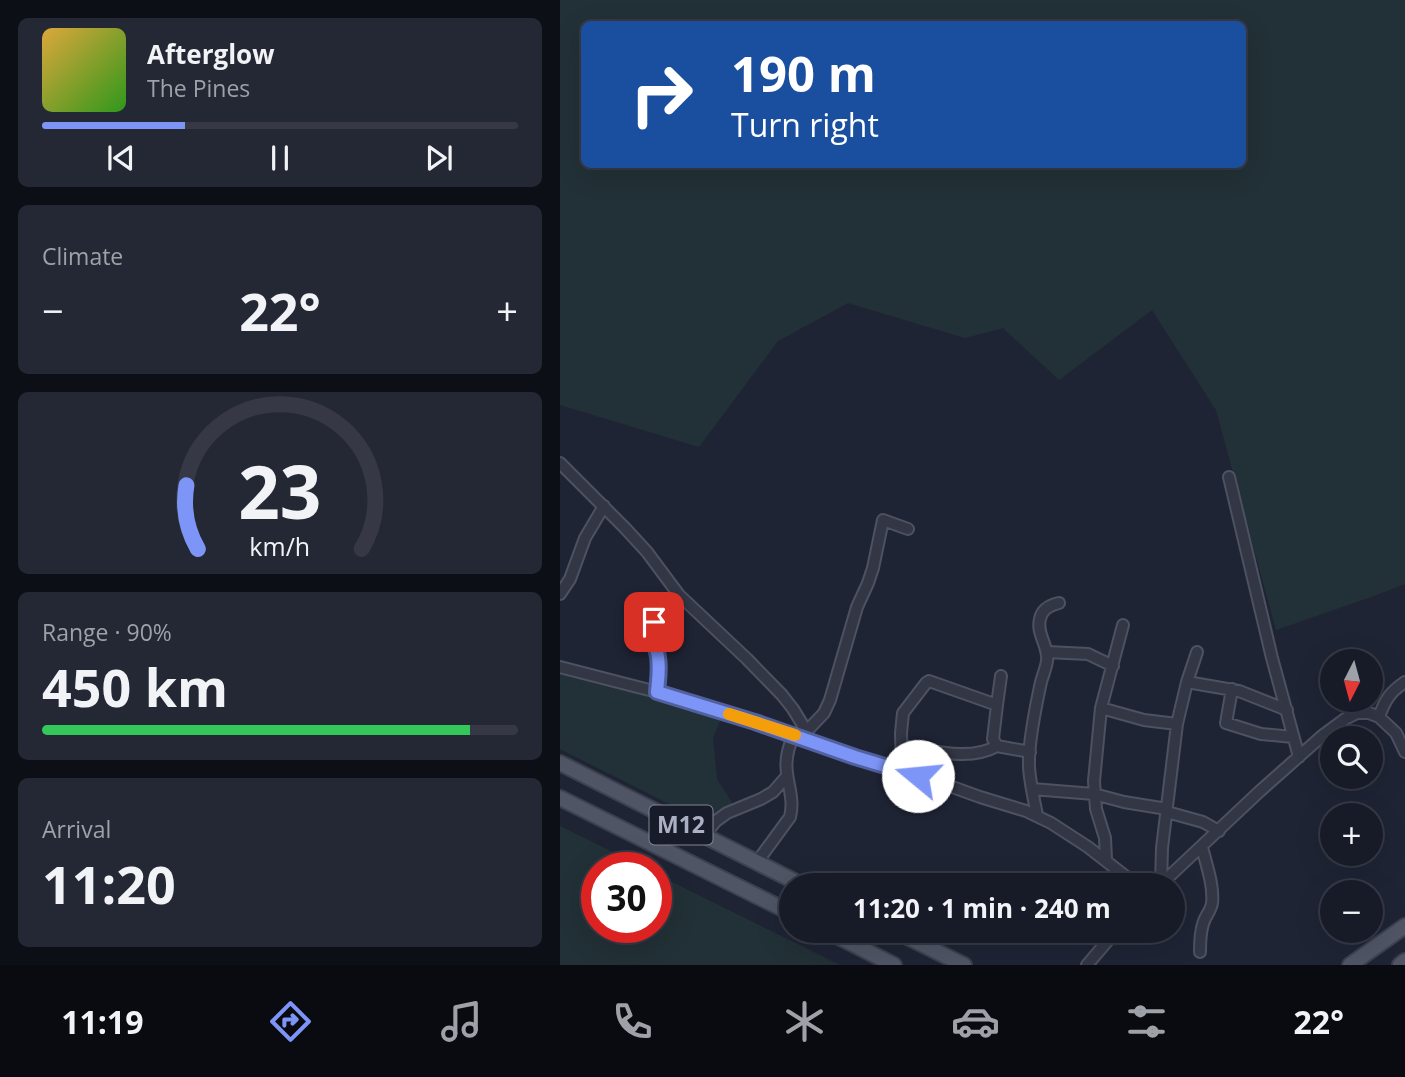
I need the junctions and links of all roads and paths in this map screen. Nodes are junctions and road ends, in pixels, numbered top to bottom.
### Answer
1 (560, 463) edge
2 (1229, 477) dead end
3 (604, 506) junction
4 (908, 529) dead end
5 (560, 594) edge
6 (679, 595) junction
7 (1059, 603) dead end
8 (1123, 625) dead end
9 (1047, 652) junction
10 (1197, 652) dead end
11 (1113, 666) junction
12 (560, 667) edge
13 (1001, 676) dead end
14 (1187, 682) junction
15 (1405, 682) edge
16 (1232, 689) junction
17 (657, 692) junction
18 (997, 705) junction
19 (1101, 708) junction
20 (1287, 710) junction
21 (1379, 717) junction
22 (1177, 724) junction
23 (801, 735) junction
24 (1293, 737) junction
25 (902, 746) junction
26 (997, 746) junction
27 (1030, 752) junction
28 (1405, 752) edge
29 (1300, 757) junction
30 (560, 763) edge
31 (902, 771) junction
32 (787, 776) junction
33 (1032, 789) junction
34 (1094, 794) junction
35 (560, 798) edge
36 (1167, 810) junction
37 (1037, 815) junction
38 (1219, 831) junction
39 (704, 836) junction
40 (1202, 847) junction
41 (1106, 859) junction
42 (757, 862) junction
43 (779, 873) edge
44 (1123, 873) edge
45 (1161, 873) edge
46 (1173, 873) edge
47 (779, 907) edge
48 (1405, 926) edge
49 (851, 943) edge
50 (919, 943) edge
51 (1106, 943) edge
52 (1200, 952) dead end
53 (1405, 961) edge
54 (894, 965) edge
55 (964, 965) edge
56 (1087, 965) edge
57 (1350, 965) edge
58 (1400, 965) edge

1 - 3 street
2 - 20 street
3 - 5 street
3 - 6 street
4 - 23 street
6 - 17 street
6 - 23 street
7 - 9 street
8 - 11 street
9 - 11 street
9 - 27 street
10 - 14 street
11 - 19 street
12 - 17 street
13 - 18 street
14 - 16 street
14 - 22 street
15 - 21 street
16 - 20 street
16 - 24 street
17 - 23 street
18 - 25 street
18 - 26 street
19 - 22 street
19 - 34 street
20 - 24 street
21 - 28 street
21 - 29 street
22 - 36 street
23 - 31 street
23 - 32 street
24 - 29 street
25 - 26 street
25 - 31 street
26 - 27 street
27 - 33 street
29 - 38 street
30 - 39 main road, M12
31 - 37 street
32 - 39 street
32 - 42 street
33 - 34 street
33 - 37 street
34 - 36 street
34 - 41 street
35 - 47 main road, M12
36 - 38 street
36 - 45 street
37 - 41 street
38 - 40 street
39 - 42 main road, M12
40 - 46 street
40 - 52 street
41 - 44 street
42 - 43 main road, M12
48 - 57 main road
49 - 54 main road
50 - 55 main road
51 - 56 street
53 - 58 main road

